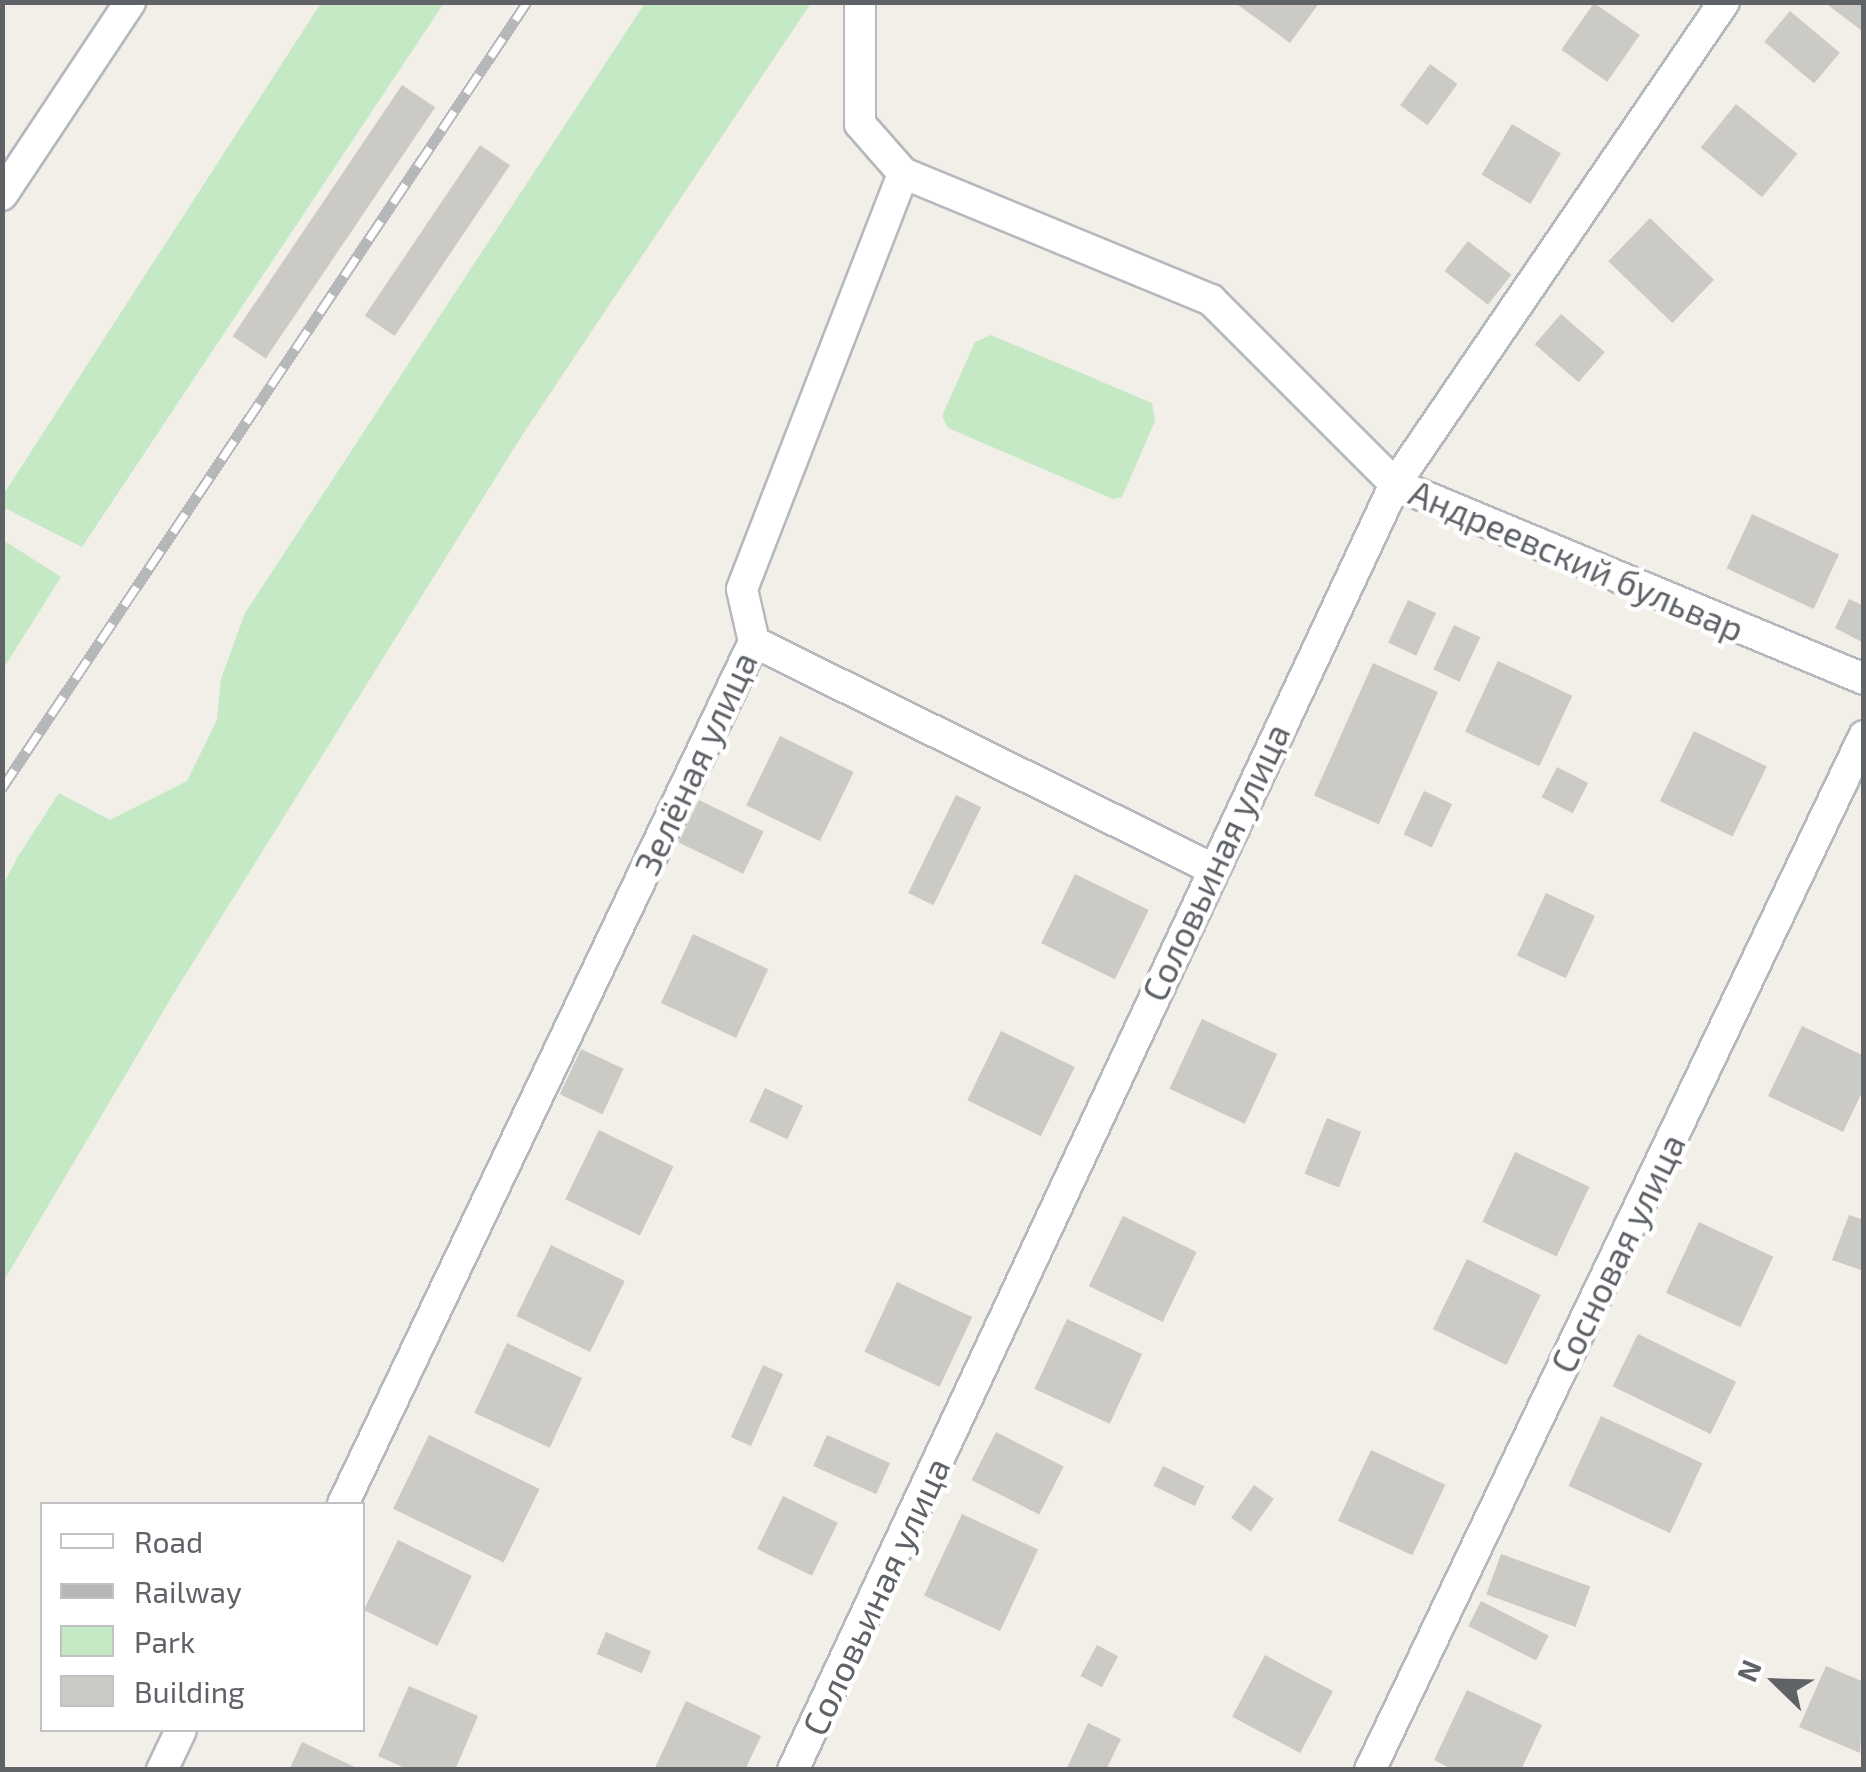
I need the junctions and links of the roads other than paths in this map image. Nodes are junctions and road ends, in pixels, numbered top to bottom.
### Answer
1 (130, 2) edge
2 (860, 2) edge
3 (1724, 2) edge
4 (904, 173) junction
5 (2, 195) edge
6 (1395, 484) junction
7 (754, 642) junction
8 (1864, 679) edge
9 (1864, 736) edge
10 (1211, 868) junction
11 (345, 1502) edge
12 (180, 1732) edge
13 (162, 1770) edge
14 (793, 1770) edge
15 (1370, 1770) edge

1 - 5 street
2 - 4 street
3 - 6 street, Соловьиная улица
4 - 6 street, Андреевский бульвар
4 - 7 street, Зелёная улица
6 - 8 street, Андреевский бульвар
6 - 10 street, Соловьиная улица
7 - 10 street
7 - 11 street, Зелёная улица
9 - 15 street, Сосновая улица
10 - 14 street, Соловьиная улица
12 - 13 street

